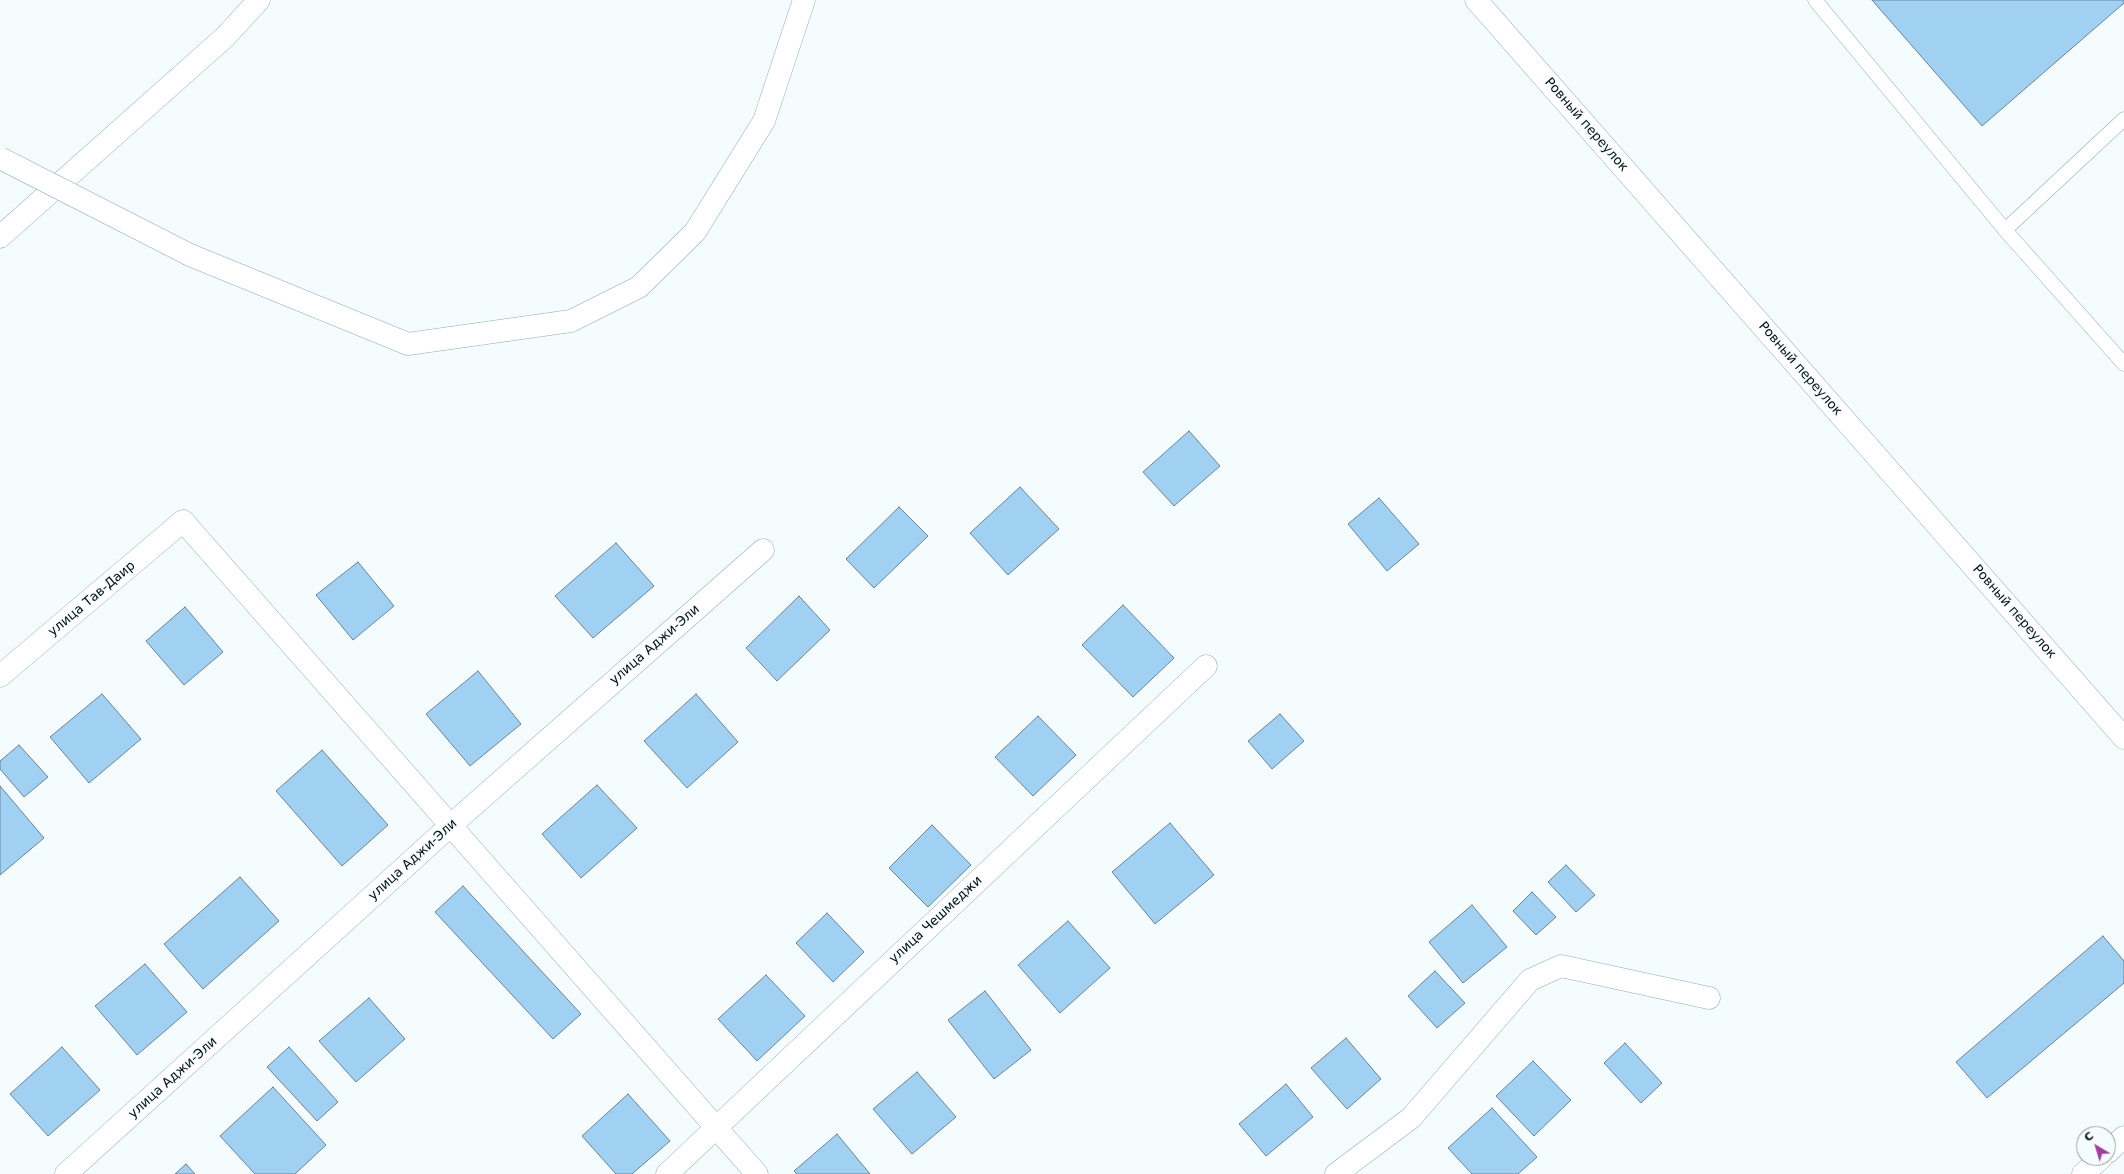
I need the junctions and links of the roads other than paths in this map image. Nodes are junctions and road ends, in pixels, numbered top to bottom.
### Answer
1 (259, 0) edge
2 (804, 0) edge
3 (1476, 0) edge
4 (1815, 0) edge
5 (2124, 119) edge
6 (0, 158) edge
7 (2005, 230) junction
8 (0, 237) edge
9 (2124, 364) edge
10 (763, 550) dead end
11 (1206, 666) dead end
12 (0, 676) edge
13 (2124, 738) edge
14 (450, 826) junction
15 (1709, 998) dead end
16 (716, 1127) junction
17 (2124, 1137) edge
18 (2116, 1144) edge
19 (2092, 1166) edge
20 (66, 1174) edge
21 (667, 1174) edge
22 (757, 1174) edge
23 (1336, 1174) edge
24 (2083, 1174) edge

1 - 8 street
2 - 6 street, bridge
3 - 13 street, Ровный переулок
4 - 7 lane
5 - 7 lane
7 - 9 lane
10 - 14 street, улица Аджи-Эли
11 - 16 street, улица Чешмеджи
12 - 14 street, улица Тав-Даир
14 - 16 street
14 - 20 street, улица Аджи-Эли
15 - 23 street
16 - 21 street, улица Чешмеджи
16 - 22 street
17 - 18 street
19 - 24 street

